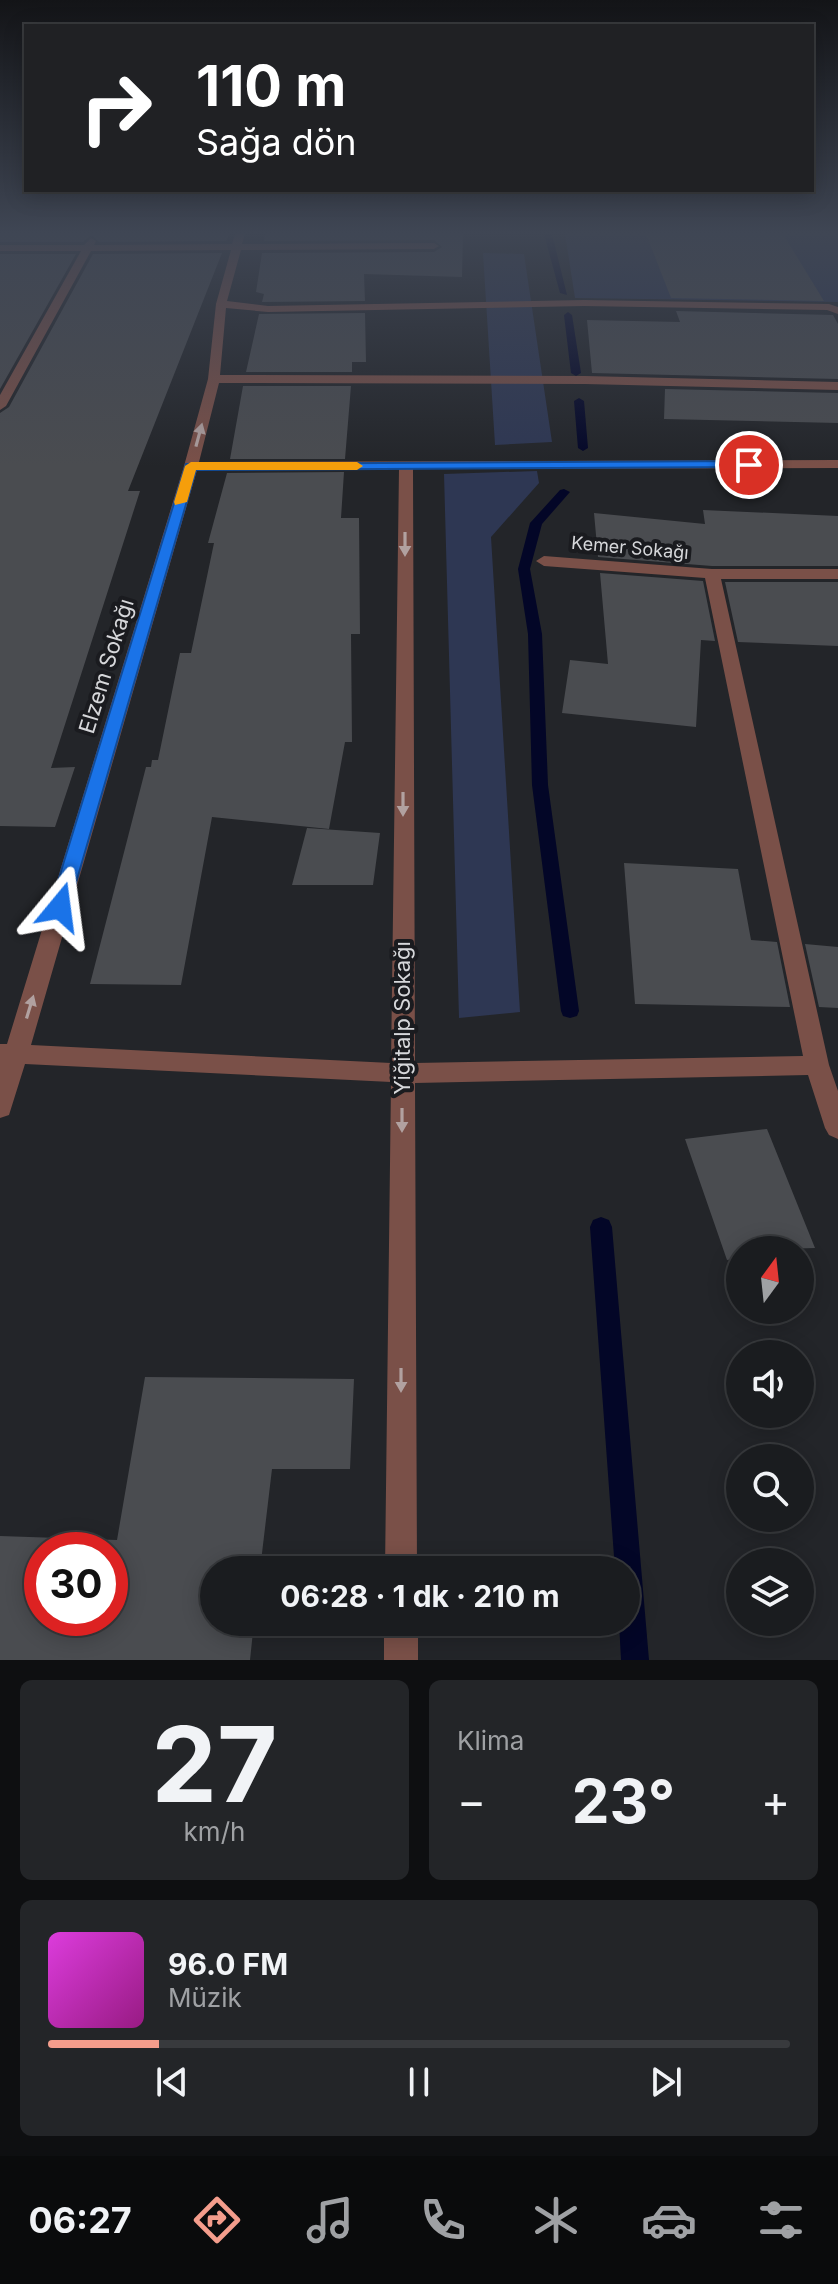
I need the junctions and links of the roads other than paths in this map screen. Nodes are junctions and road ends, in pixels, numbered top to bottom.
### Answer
1 (52, 311) edge
2 (220, 311) edge
3 (214, 379) junction
4 (838, 386) edge
5 (0, 406) edge
6 (838, 464) edge
7 (191, 466) junction
8 (406, 466) junction
9 (544, 561) dead end
10 (712, 574) junction
11 (838, 574) edge
12 (8, 1053) edge
13 (817, 1065) junction
14 (402, 1073) junction
15 (0, 1108) edge
16 (838, 1128) edge
17 (401, 1556) edge
18 (401, 1636) edge
19 (401, 1660) edge

1 - 5 street
2 - 3 street, Elzem Sokağı
3 - 4 street
7 -> 3 street, Elzem Sokağı
6 - 8 street
7 - 8 street
12 -> 7 street, Elzem Sokağı
8 -> 14 street, Yiğitalp Sokağı
9 - 10 street, Kemer Sokağı
10 - 11 street, Kemer Sokağı
10 - 13 street
12 - 14 street
12 - 15 street, Elzem Sokağı
13 - 14 street
13 - 16 street
14 -> 17 street, Yiğitalp Sokağı
18 - 19 street

